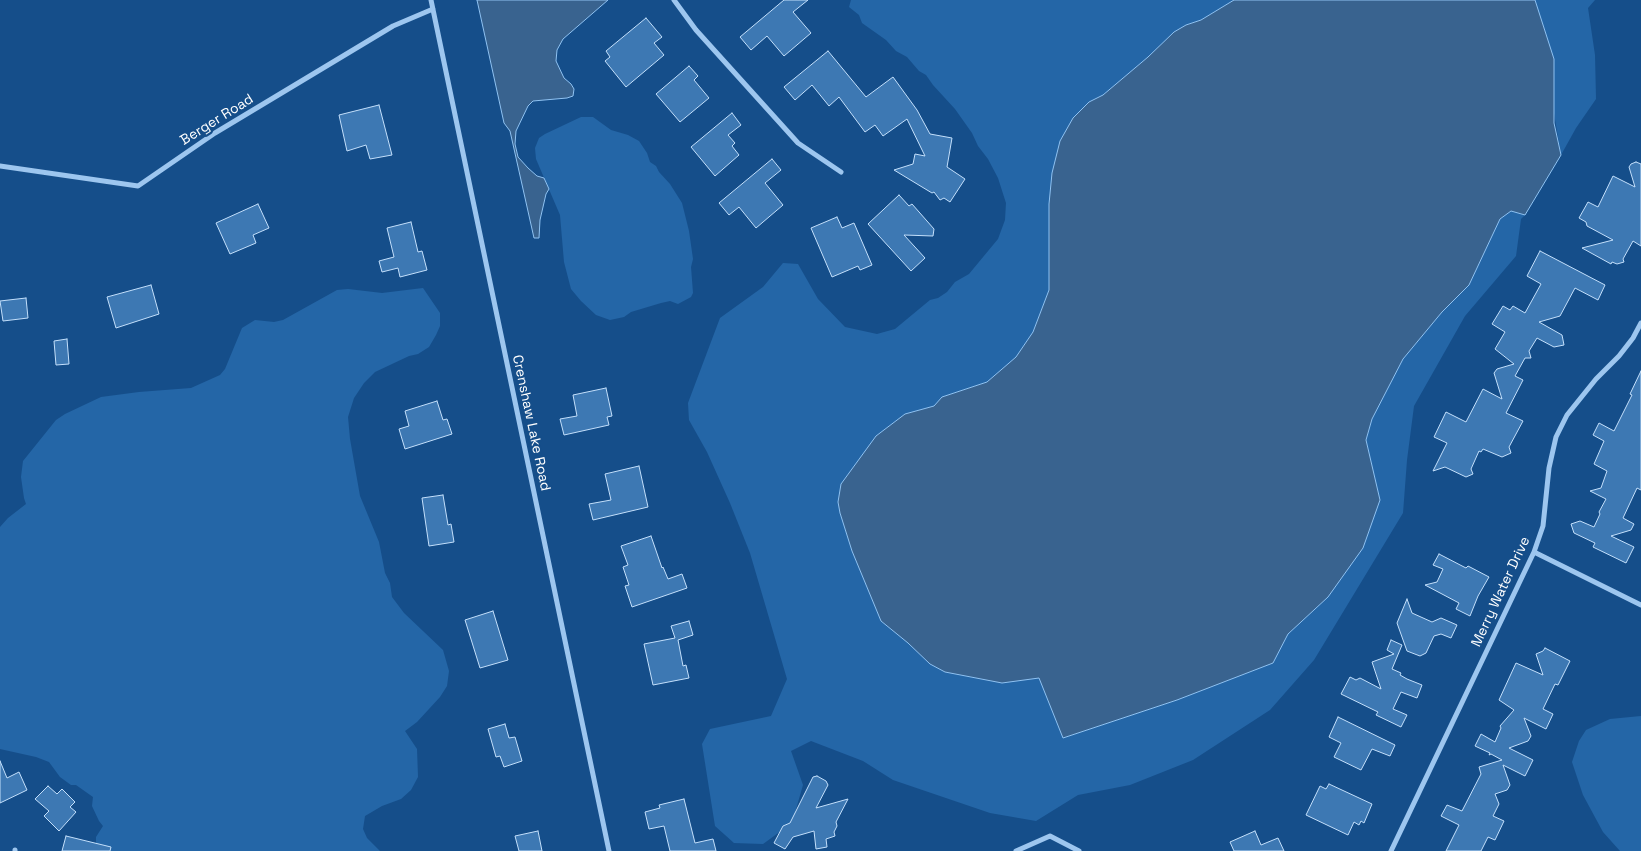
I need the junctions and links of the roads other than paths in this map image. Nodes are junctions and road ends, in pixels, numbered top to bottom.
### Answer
1 (431, 0) edge
2 (674, 0) edge
3 (433, 8) junction
4 (0, 166) edge
5 (841, 172) dead end
6 (1641, 323) edge
7 (1534, 552) junction
8 (1641, 605) edge
9 (609, 851) edge
10 (1016, 851) edge
11 (1079, 851) edge
12 (1391, 851) edge

1 - 3 street, Crenshaw Lake Road
2 - 5 street
3 - 4 street, Berger Road
3 - 9 street, Crenshaw Lake Road
6 - 7 street, Merry Water Drive
7 - 8 street
7 - 12 street, Merry Water Drive
10 - 11 street

